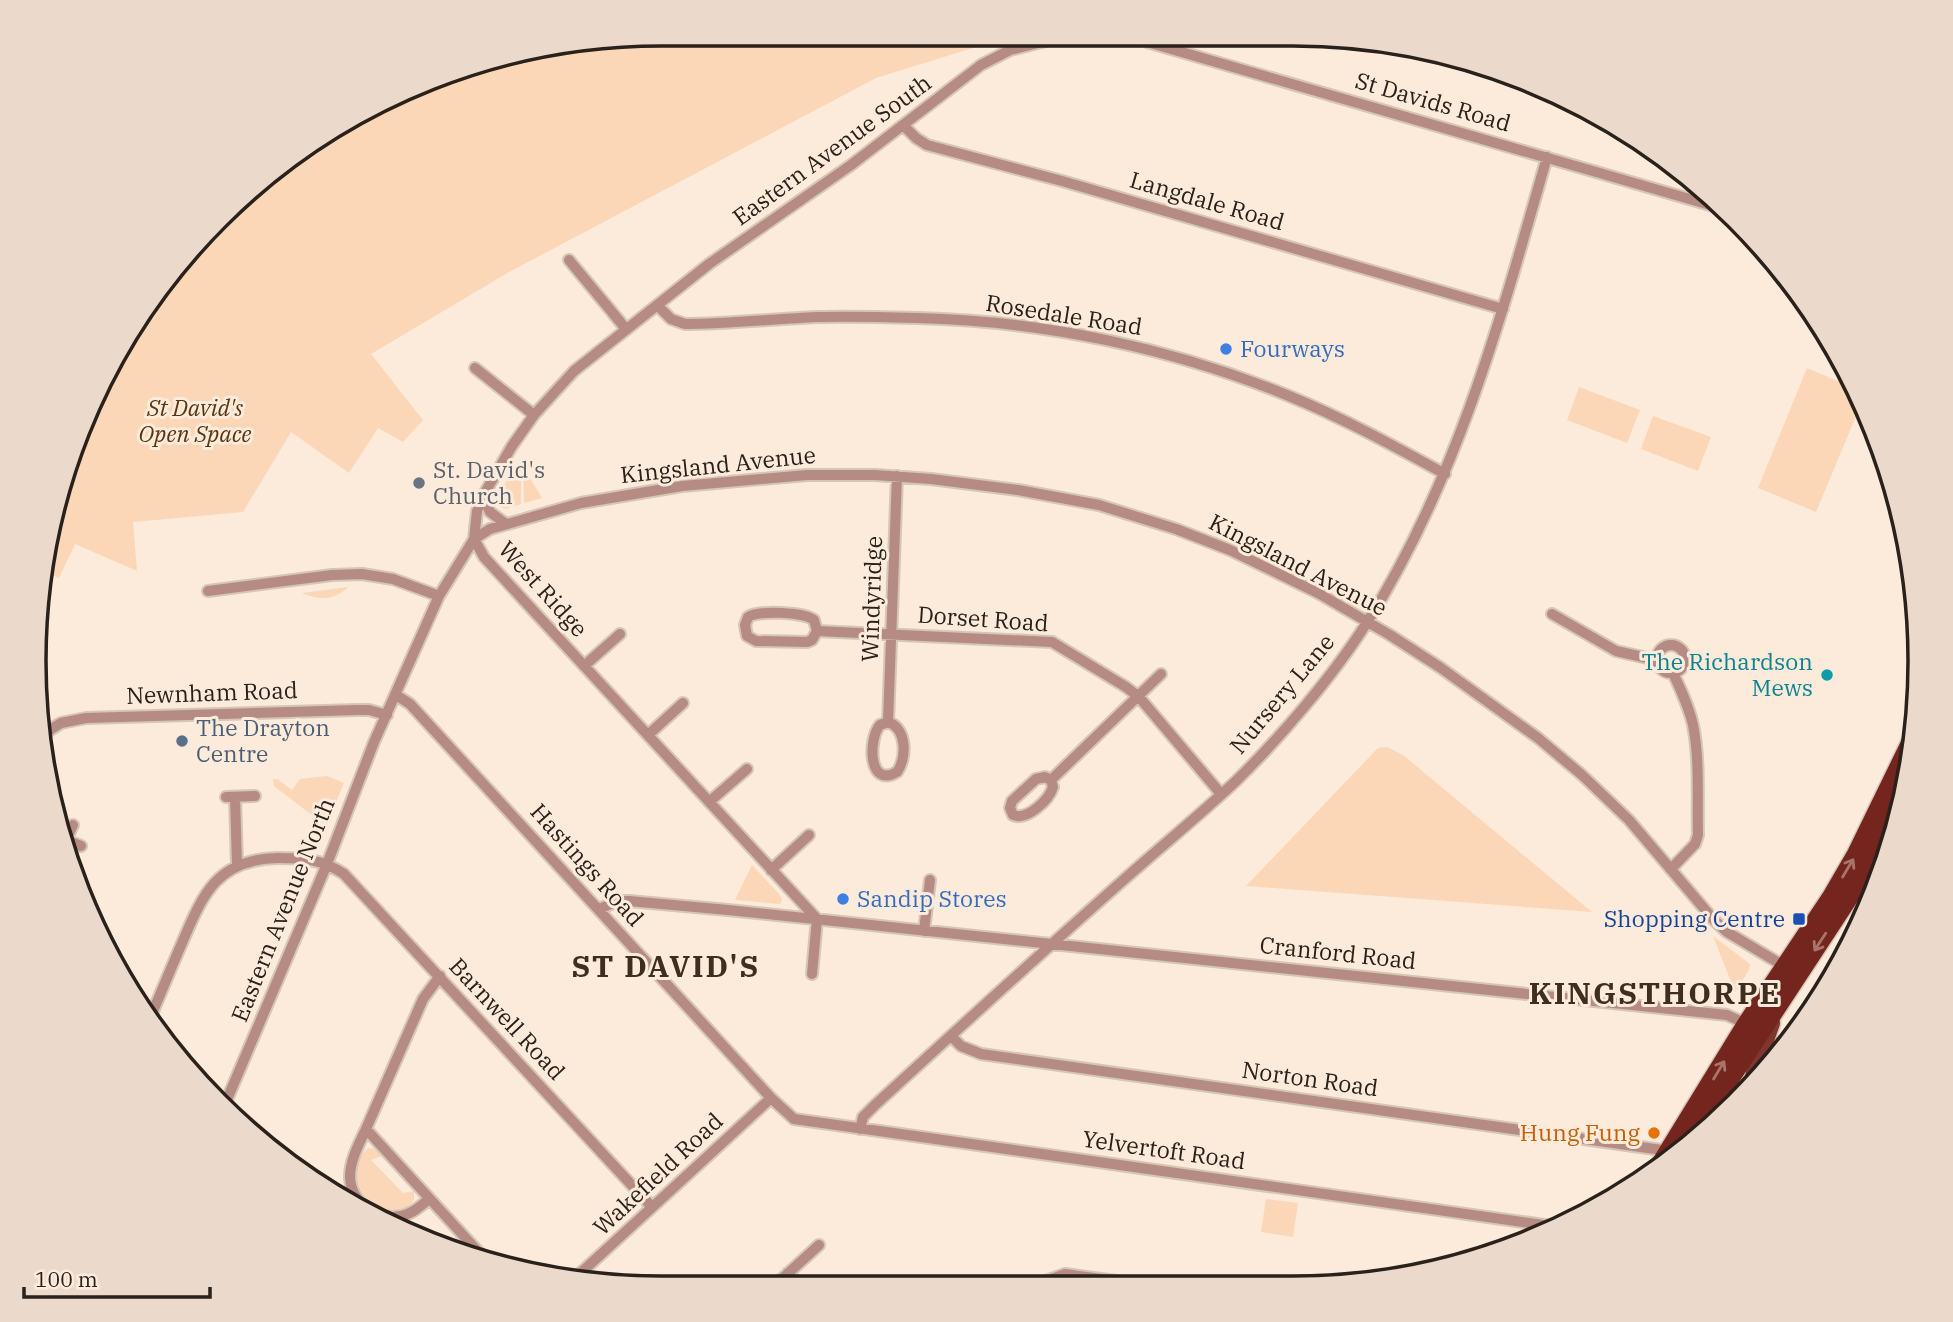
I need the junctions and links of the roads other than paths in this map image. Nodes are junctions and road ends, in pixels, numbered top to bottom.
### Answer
1 (1026, 46) edge
2 (1161, 46) edge
3 (904, 127) junction
4 (1547, 157) junction
5 (1703, 203) edge
6 (569, 260) dead end
7 (657, 305) junction
8 (1503, 309) junction
9 (626, 329) junction
10 (475, 368) dead end
11 (534, 415) junction
12 (1445, 474) junction
13 (897, 476) junction
14 (483, 496) junction
15 (506, 524) junction
16 (474, 539) junction
17 (208, 591) dead end
18 (439, 596) junction
19 (1552, 614) dead end
20 (1368, 621) junction
21 (817, 631) junction
22 (621, 634) dead end
23 (892, 634) junction
24 (1656, 660) junction
25 (584, 666) junction
26 (1161, 674) dead end
27 (1673, 674) junction
28 (396, 695) junction
29 (1139, 697) junction
30 (683, 702) dead end
31 (387, 715) junction
32 (888, 722) junction
33 (50, 731) edge
34 (648, 735) junction
35 (1898, 768) edge
36 (747, 769) dead end
37 (1051, 780) dead end
38 (1221, 794) junction
39 (255, 796) dead end
40 (709, 803) junction
41 (73, 825) dead end
42 (70, 832) edge
43 (809, 835) dead end
44 (73, 843) edge
45 (81, 846) dead end
46 (1879, 846) edge
47 (327, 864) junction
48 (237, 865) junction
49 (1671, 869) junction
50 (771, 870) junction
51 (930, 880) dead end
52 (599, 909) junction
53 (817, 919) junction
54 (924, 931) junction
55 (1052, 944) junction
56 (1791, 972) junction
57 (812, 974) dead end
58 (439, 976) junction
59 (154, 1009) edge
60 (1776, 1010) junction
61 (1746, 1024) junction
62 (951, 1036) junction
63 (1757, 1065) edge
64 (1703, 1096) junction
65 (228, 1098) edge
66 (771, 1098) junction
67 (1720, 1103) edge
68 (1708, 1114) edge
69 (366, 1129) junction
70 (860, 1129) junction
71 (1673, 1144) edge
72 (1665, 1150) edge
73 (356, 1196) edge
74 (429, 1199) junction
75 (652, 1208) junction
76 (397, 1217) edge
77 (1540, 1224) edge
78 (819, 1245) dead end
79 (474, 1247) edge
80 (583, 1271) edge
81 (788, 1273) junction
82 (785, 1276) edge
83 (791, 1276) edge
84 (1060, 1276) edge
85 (1080, 1276) edge

1 - 3 street, Eastern Avenue South
2 - 4 street, St Davids Road
3 - 7 street, Eastern Avenue South
3 - 8 street, Langdale Road
4 - 5 street, St Davids Road
4 - 8 street, Nursery Lane
6 - 9 street
7 - 9 street, Eastern Avenue South
7 - 12 street, Rosedale Road
8 - 12 street, Nursery Lane
9 - 11 street, Eastern Avenue South
10 - 11 street
11 - 14 street, Eastern Avenue South
12 - 20 street, Nursery Lane
13 - 15 street, Kingsland Avenue
13 - 20 street, Kingsland Avenue
13 - 23 street, Windyridge
14 - 15 street
14 - 16 street, Eastern Avenue South
15 - 16 street, Kingsland Avenue
16 - 18 street, Eastern Avenue North
16 - 25 street, West Ridge
17 - 18 street
18 - 28 street, Eastern Avenue North
19 - 24 street
20 - 38 street, Nursery Lane
20 - 49 street, Kingsland Avenue
21 - 21 street
21 - 23 street, Dorset Road
22 - 25 street, West Ridge
23 - 29 street, Dorset Road
23 - 32 street, Windyridge
24 - 27 street
24 - 27 street
25 - 34 street, West Ridge
26 - 29 street
27 - 49 street
28 - 31 street, Eastern Avenue North
28 - 52 street, Hastings Road
29 - 37 street
29 - 38 street, Dorset Road
30 - 34 street
31 - 33 street, Newnham Road
31 - 47 street, Eastern Avenue North
32 - 32 street, Windyridge
34 - 40 street, West Ridge
56 -> 35 highway
36 - 40 street
38 - 55 street, Nursery Lane
39 - 48 street
40 - 50 street, West Ridge
41 - 42 street
43 - 50 street
44 - 45 street
46 -> 56 highway
47 - 48 street
47 - 58 street, Barnwell Road
47 - 65 street, Eastern Avenue North
48 - 59 street
49 - 56 street, Kingsland Avenue
50 - 53 street, West Ridge
51 - 54 street
52 - 53 street, Cranford Road
52 - 66 street, Hastings Road
53 - 54 street, Cranford Road
53 - 57 street
54 - 55 street, Cranford Road
55 - 61 street, Cranford Road
55 - 62 street, Nursery Lane
56 - 60 highway
56 - 61 highway
58 - 69 street
58 - 75 street, Barnwell Road
60 - 63 main road
60 - 67 highway
64 -> 61 highway
62 - 70 street, Nursery Lane
62 - 72 street, Norton Road
64 - 68 main road
64 - 71 highway
66 - 70 street, Yelvertoft Road
66 - 75 street, Wakefield Road
69 - 73 street
69 - 74 street
70 - 77 street, Yelvertoft Road
74 - 76 street
74 - 79 street
75 - 80 street, Wakefield Road
78 - 81 street
81 - 82 street
81 - 83 street
84 - 85 street

